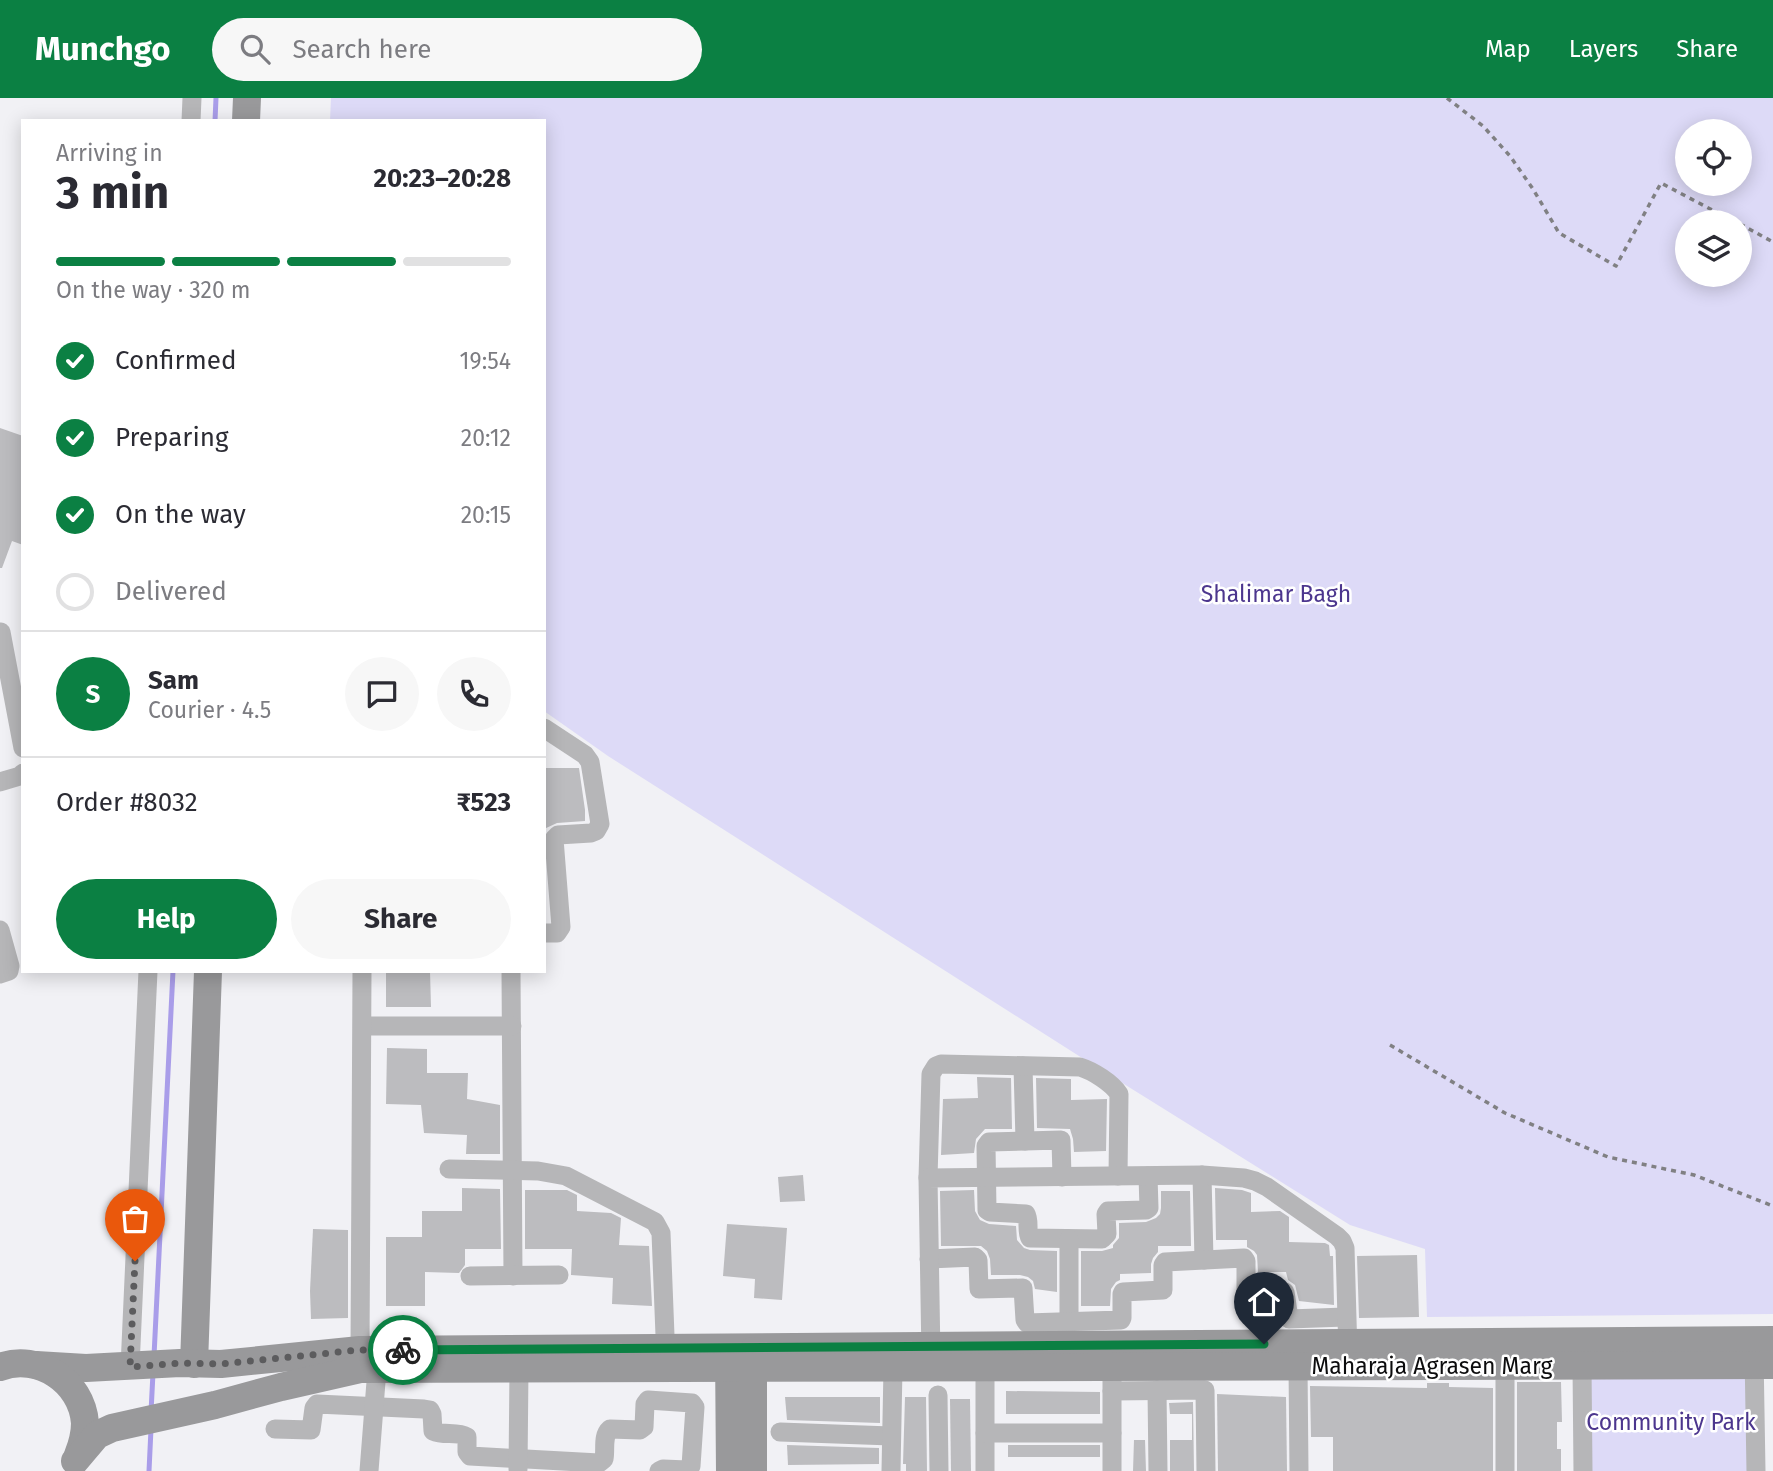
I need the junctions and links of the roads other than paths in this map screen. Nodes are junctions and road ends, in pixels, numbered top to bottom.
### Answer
1 (192, 98) edge
2 (247, 98) edge
3 (191, 119) edge
4 (246, 119) edge
5 (1, 632) edge
6 (546, 729) edge
7 (21, 737) edge
8 (21, 775) edge
9 (0, 782) edge
10 (0, 930) edge
11 (546, 933) edge
12 (148, 973) edge
13 (208, 973) edge
14 (362, 973) edge
15 (511, 973) edge
16 (0, 974) edge
17 (363, 1026) junction
18 (512, 1026) junction
19 (1023, 1066) junction
20 (1025, 1141) junction
21 (449, 1169) dead end
22 (512, 1171) junction
23 (1202, 1175) junction
24 (1118, 1176) junction
25 (1148, 1176) junction
26 (1062, 1177) junction
27 (928, 1178) junction
28 (987, 1178) junction
29 (1069, 1238) junction
30 (929, 1259) junction
31 (1204, 1260) junction
32 (559, 1275) dead end
33 (470, 1276) dead end
34 (513, 1276) junction
35 (1069, 1322) junction
36 (1347, 1342) junction
37 (1764, 1353) edge
38 (931, 1357) junction
39 (985, 1357) junction
40 (666, 1358) junction
41 (741, 1358) junction
42 (369, 1359) junction
43 (12, 1364) edge
44 (187, 1364) junction
45 (1298, 1366) junction
46 (1505, 1366) junction
47 (1581, 1366) junction
48 (130, 1367) junction
49 (892, 1367) junction
50 (519, 1369) junction
51 (1112, 1379) junction
52 (1157, 1390) junction
53 (938, 1395) dead end
54 (374, 1406) junction
55 (275, 1429) dead end
56 (780, 1432) dead end
57 (985, 1433) junction
58 (1112, 1433) junction
59 (891, 1436) junction
60 (518, 1465) edge
61 (70, 1466) edge
62 (369, 1471) edge
63 (659, 1471) edge
64 (730, 1471) edge
65 (753, 1471) edge
66 (891, 1471) edge
67 (939, 1471) edge
68 (985, 1471) edge
69 (1112, 1471) edge
70 (1158, 1471) edge
71 (1206, 1471) edge
72 (1299, 1471) edge
73 (1506, 1471) edge
74 (1583, 1471) edge
75 (1755, 1471) edge

1 - 3 street
2 - 4 street
5 - 7 street
6 - 11 street
8 - 9 street
10 - 16 street
12 - 48 street
13 - 44 street
14 - 17 street
15 - 18 street
17 - 18 street
17 - 42 street
18 - 22 street
19 - 20 street
19 - 24 street
19 - 27 street
20 - 26 street
20 - 28 street
21 - 22 street
22 - 34 street
22 - 40 street
23 - 25 street
23 - 31 street
23 - 36 street
24 - 25 street
24 - 26 street
25 - 29 street
26 - 28 street
27 - 28 street
27 - 30 street
28 - 29 street
29 - 35 street
30 - 35 street
30 - 38 street
31 - 35 street
31 - 36 street
32 - 34 street
33 - 34 street
36 - 37 street, Maharaja Agrasen Marg
36 - 39 street, Maharaja Agrasen Marg
36 - 45 street, Maharaja Agrasen Marg
36 - 46 street, Maharaja Agrasen Marg
37 - 47 street, Maharaja Agrasen Marg
37 - 75 street
38 - 39 street, Maharaja Agrasen Marg
38 - 41 street, Maharaja Agrasen Marg
38 - 49 street, Maharaja Agrasen Marg
39 - 51 street, Maharaja Agrasen Marg
39 - 57 street
40 - 41 street, Maharaja Agrasen Marg
40 - 42 street, Maharaja Agrasen Marg
40 - 50 street, Maharaja Agrasen Marg
41 - 49 street, Maharaja Agrasen Marg
41 - 64 street
41 - 65 street
42 - 44 street, Maharaja Agrasen Marg
42 - 50 street, Maharaja Agrasen Marg
42 - 54 street
42 - 61 street, Maharaja Agrasen Marg
43 - 48 street, Maharaja Agrasen Marg
43 - 61 street
44 - 48 street, Maharaja Agrasen Marg
45 - 51 street, Maharaja Agrasen Marg
45 - 72 street
46 - 47 street, Maharaja Agrasen Marg
46 - 73 street
47 - 74 street
49 - 59 street
50 - 60 street
51 - 52 street
51 - 58 street
52 - 70 street
52 - 71 street
53 - 67 street
54 - 55 street
54 - 60 street
54 - 62 street
56 - 59 street
57 - 58 street
57 - 68 street
58 - 69 street
59 - 66 street
60 - 63 street

